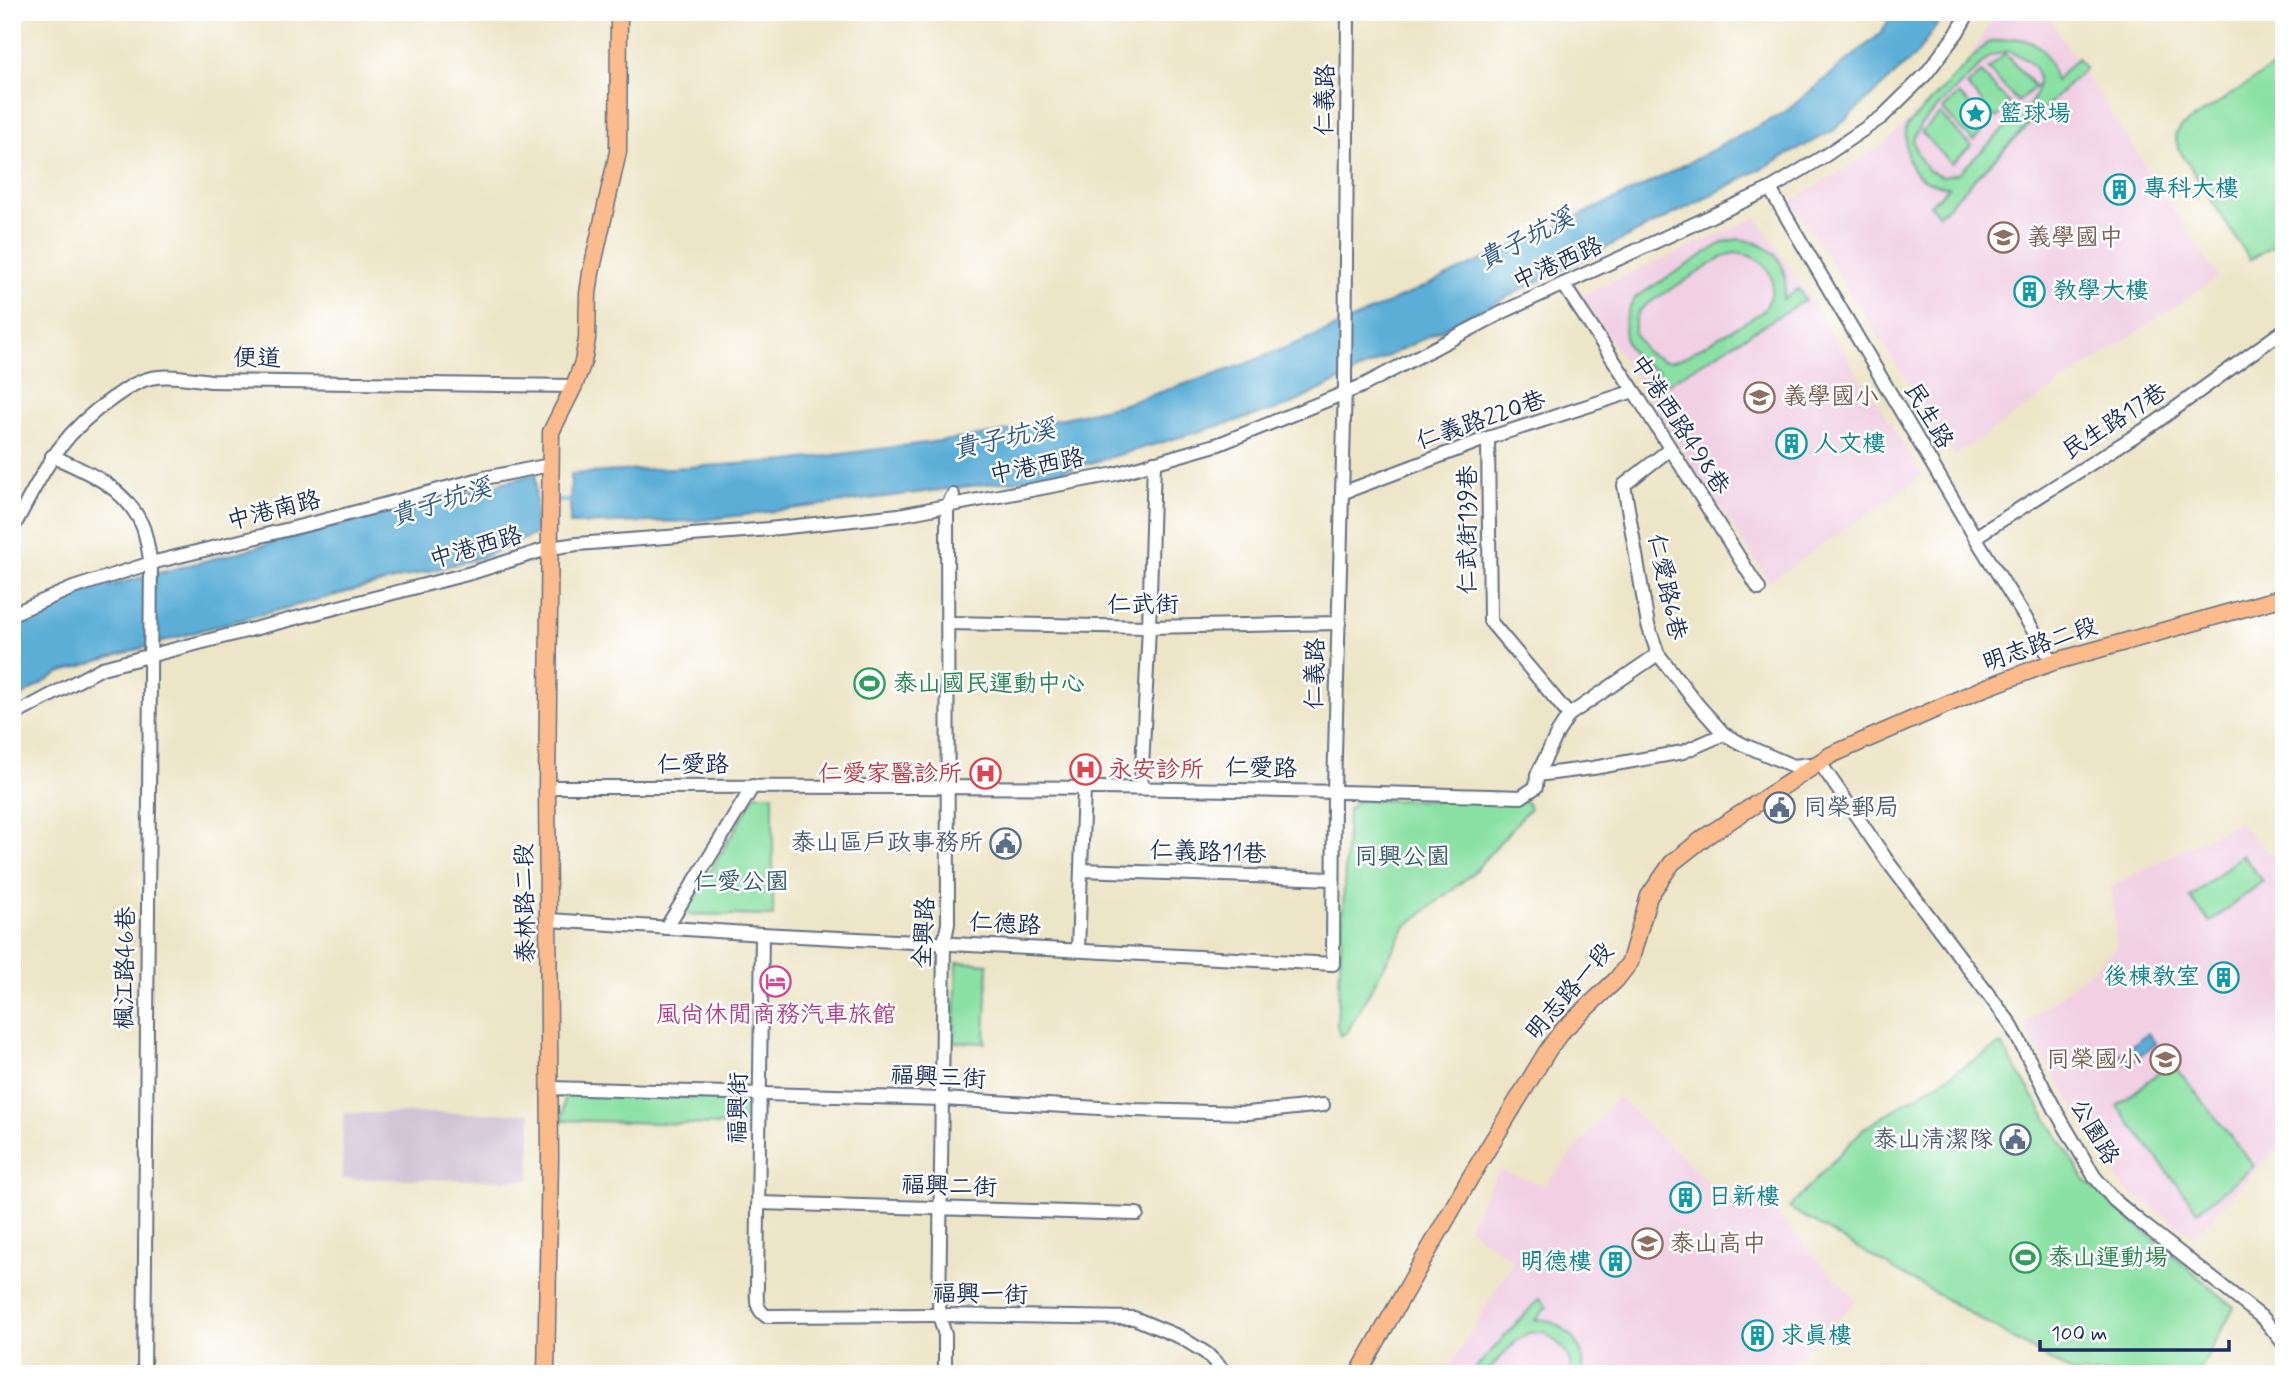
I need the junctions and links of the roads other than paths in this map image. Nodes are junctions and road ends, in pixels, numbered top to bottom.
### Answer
1 (619, 12) edge
2 (1348, 12) edge
3 (1969, 12) edge
4 (1770, 190) junction
5 (1563, 284) junction
6 (2279, 333) edge
7 (574, 386) junction
8 (1345, 389) junction
9 (1634, 391) junction
10 (1488, 438) junction
11 (1670, 449) junction
12 (52, 456) junction
13 (1154, 462) junction
14 (551, 469) junction
15 (1342, 493) junction
16 (950, 500) junction
17 (12, 530) edge
18 (1975, 537) junction
19 (550, 541) junction
20 (151, 568) junction
21 (1759, 589) dead end
22 (2284, 597) edge
23 (12, 614) edge
24 (948, 623) junction
25 (1339, 623) junction
26 (1149, 627) junction
27 (150, 651) junction
28 (1658, 654) junction
29 (2053, 662) junction
30 (1569, 715) junction
31 (12, 716) edge
32 (1724, 734) junction
33 (1820, 763) junction
34 (1537, 775) junction
35 (753, 786) junction
36 (948, 786) junction
37 (547, 787) junction
38 (1084, 788) junction
39 (1141, 788) junction
40 (1334, 790) junction
41 (1081, 870) junction
42 (1333, 879) junction
43 (549, 920) junction
44 (666, 928) junction
45 (762, 934) junction
46 (944, 943) junction
47 (1078, 950) junction
48 (1333, 964) joint
49 (550, 1087) junction
50 (760, 1093) junction
51 (942, 1099) junction
52 (1323, 1105) dead end
53 (758, 1203) junction
54 (940, 1207) junction
55 (1138, 1214) dead end
56 (757, 1283) joint
57 (939, 1315) junction
58 (2284, 1344) edge
59 (1222, 1369) edge
60 (144, 1374) edge
61 (546, 1374) edge
62 (944, 1374) edge
63 (1358, 1374) edge

1 - 7 main road
2 - 8 street, 仁義路
3 - 4 street, 中港西路
4 - 5 street, 中港西路
4 - 18 street, 民生路
5 - 8 street, 中港西路
5 - 9 street, 中港西路498巷
6 - 18 street, 民生路17巷
7 - 12 street, 便道
7 - 14 main road, 泰林路二段
8 - 13 street, 中港西路
8 - 15 street, 仁義路
9 - 10 street, 仁義路220巷
9 - 11 street, 中港西路498巷
10 - 15 street, 仁義路220巷
10 - 30 street, 仁武街139巷
11 - 21 street, 中港西路498巷
11 - 28 street, 仁愛路6巷
12 - 17 street, 便道
12 - 20 street, 楓江路46巷
13 - 16 street, 中港西路
13 - 26 street
14 - 19 main road, 泰林路二段
14 - 20 street, 中港南路
15 - 25 street, 仁義路
16 - 19 street, 中港西路
16 - 24 street, 全興路
18 - 29 street, 民生路
19 - 27 street, 中港西路
19 - 37 main road, 泰林路二段
20 - 23 street, 中港南路
20 - 27 street, 楓江路46巷
22 - 29 main road, 明志路二段
24 - 26 street, 仁武街
24 - 36 street, 全興路
25 - 26 street, 仁武街
25 - 40 street, 仁義路
26 - 39 street
27 - 31 street, 中港西路
27 - 60 street, 楓江路46巷
28 - 30 street
28 - 32 street, 仁愛路6巷
29 - 33 main road, 明志路二段
30 - 34 street
32 - 33 street
32 - 34 street
33 - 58 street, 公園路
33 - 63 main road, 明志路一段
34 - 40 street, 仁愛路
35 - 36 street, 仁愛路
35 - 37 street, 仁愛路
35 - 44 street
36 - 38 street, 仁愛路
36 - 46 street, 全興路
37 - 43 main road, 泰林路二段
38 - 39 street, 仁愛路
38 - 41 street
39 - 40 street, 仁愛路
40 - 42 street, 仁義路
41 - 42 street, 仁義路11巷
41 - 47 street
42 - 48 street, 仁義路
43 - 44 street, 仁德路
43 - 49 main road, 泰林路二段
44 - 45 street, 仁德路
45 - 46 street, 仁德路
45 - 50 street, 福興街
46 - 47 street, 仁德路
46 - 51 street, 全興路
47 - 48 street, 仁德路
49 - 50 street, 福興三街
49 - 61 main road, 泰林路二段
50 - 51 street, 福興三街
50 - 53 street, 福興街
51 - 52 street, 福興三街
51 - 54 street, 全興路
53 - 54 street, 福興二街
53 - 56 street, 福興街
54 - 55 street, 福興二街
54 - 57 street, 全興路
56 - 57 street, 福興一街
57 - 59 street, 福興一街
57 - 62 street, 全興路

